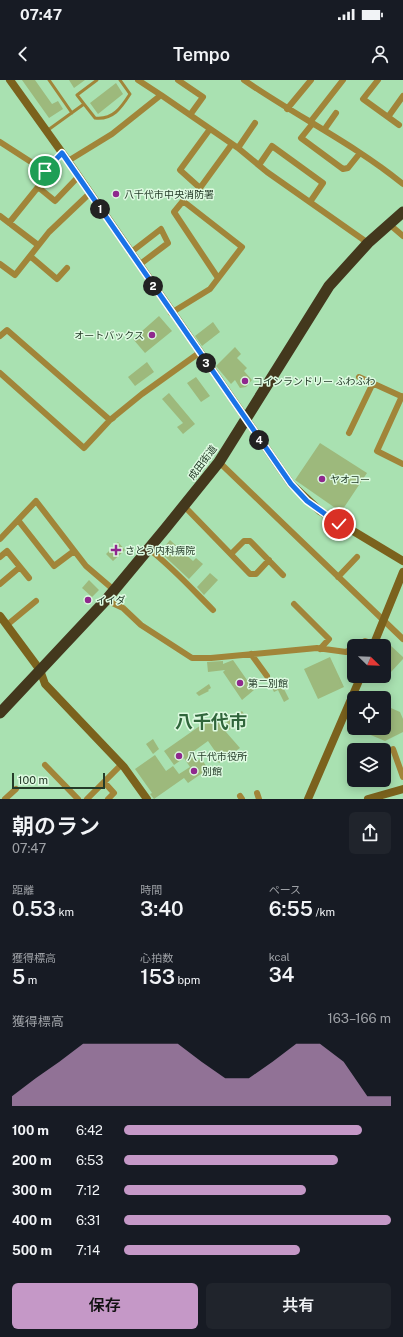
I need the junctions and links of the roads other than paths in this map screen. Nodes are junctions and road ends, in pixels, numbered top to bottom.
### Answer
1 (10, 80) edge
2 (49, 80) edge
3 (97, 80) edge
4 (120, 80) edge
5 (138, 80) edge
6 (178, 80) edge
7 (244, 80) edge
8 (311, 80) edge
9 (343, 80) edge
10 (378, 80) edge
11 (161, 95) junction
12 (403, 96) edge
13 (84, 104) junction
14 (287, 109) junction
15 (72, 113) junction
16 (336, 113) dead end
17 (190, 115) junction
18 (388, 117) junction
19 (312, 122) junction
20 (255, 123) dead end
21 (399, 125) dead end
22 (210, 129) junction
23 (324, 130) junction
24 (46, 131) junction
25 (0, 142) edge
26 (232, 144) junction
27 (238, 148) junction
28 (62, 153) junction
29 (360, 153) junction
30 (68, 161) junction
31 (259, 165) junction
32 (78, 177) junction
33 (403, 184) edge
34 (89, 194) junction
35 (310, 202) junction
36 (403, 212) edge
37 (0, 216) edge
38 (9, 223) junction
39 (389, 224) junction
40 (403, 236) edge
41 (368, 243) junction
42 (38, 245) junction
43 (130, 253) junction
44 (30, 256) junction
45 (0, 264) edge
46 (139, 266) junction
47 (67, 268) dead end
48 (218, 278) junction
49 (171, 313) junction
50 (0, 336) edge
51 (199, 353) junction
52 (1, 375) edge
53 (359, 377) dead end
54 (373, 383) junction
55 (403, 397) edge
56 (110, 420) junction
57 (246, 420) junction
58 (349, 433) dead end
59 (219, 462) junction
60 (403, 464) edge
61 (184, 506) junction
62 (18, 520) junction
63 (0, 539) edge
64 (149, 549) junction
65 (74, 551) junction
66 (231, 554) junction
67 (0, 557) edge
68 (357, 557) dead end
69 (269, 560) junction
70 (403, 561) edge
71 (20, 567) junction
72 (403, 572) edge
73 (283, 574) dead end
74 (338, 577) junction
75 (29, 578) dead end
76 (0, 584) edge
77 (114, 590) junction
78 (106, 600) junction
79 (36, 601) dead end
80 (294, 604) dead end
81 (213, 610) dead end
82 (0, 616) edge
83 (384, 622) junction
84 (7, 625) junction
85 (377, 639) edge
86 (403, 639) edge
87 (320, 649) junction
88 (347, 652) edge
89 (251, 654) junction
90 (40, 670) junction
91 (267, 676) dead end
92 (357, 683) edge
93 (0, 713) edge
94 (393, 749) dead end
95 (122, 764) junction
96 (45, 765) dead end
97 (403, 777) edge
98 (104, 782) junction
99 (16, 789) dead end
100 (403, 789) edge
101 (5, 799) edge
102 (78, 799) edge
103 (87, 799) edge
104 (108, 799) edge
105 (147, 799) edge
106 (308, 799) edge
107 (368, 799) edge

1 - 24 street
2 - 15 lane
3 - 13 lane
4 - 13 lane
5 - 11 street
6 - 17 street
7 - 14 street
8 - 14 street
9 - 19 street
10 - 18 street
11 - 17 street
11 - 30 street
12 - 18 street
13 - 15 lane
14 - 19 street
15 - 24 lane
16 - 23 street
17 - 22 street
18 - 21 street
19 - 23 street
19 - 29 street
20 - 27 street
22 - 26 street
22 - 26 street
23 - 29 street
24 - 28 street
25 - 28 street
26 - 27 street
27 - 31 street
28 - 30 street
29 - 33 street
30 - 32 street
31 - 35 street
31 - 35 street
32 - 34 street
32 - 38 street
34 - 42 street
34 - 43 street
35 - 41 street
36 - 39 highway, 成田街道
37 - 38 street
38 - 42 street
39 - 40 street
39 - 41 highway, 成田街道
41 - 57 highway, 成田街道
42 - 44 street
43 - 46 street
43 - 46 street
44 - 45 street
44 - 47 street
46 - 49 street
48 - 48 street
48 - 49 street
49 - 51 street
50 - 56 street
51 - 56 street
51 - 57 street
52 - 56 street
53 - 54 street
54 - 55 street
54 - 58 street
55 - 60 street
57 - 59 highway, 成田街道
57 - 70 street
59 - 61 highway, 成田街道
59 - 74 street
61 - 64 highway, 成田街道
61 - 66 street
62 - 63 street
62 - 65 street
62 - 65 street
64 - 77 highway, 成田街道
64 - 81 street
65 - 77 street
66 - 69 street
66 - 69 street
67 - 71 street
68 - 74 street
69 - 73 street
71 - 75 street
71 - 76 street
72 - 83 street
74 - 83 street
77 - 78 highway, 成田街道
78 - 89 street
78 - 90 highway, 成田街道
79 - 84 street
80 - 87 street
82 - 84 street
83 - 85 street
83 - 86 street
84 - 90 street
87 - 88 street
87 - 89 street
89 - 91 street
90 - 93 highway, 成田街道
90 - 95 street
92 - 106 street
94 - 97 street
95 - 98 street
95 - 105 street
96 - 102 street
98 - 103 street
98 - 104 street
99 - 101 street
100 - 107 street

